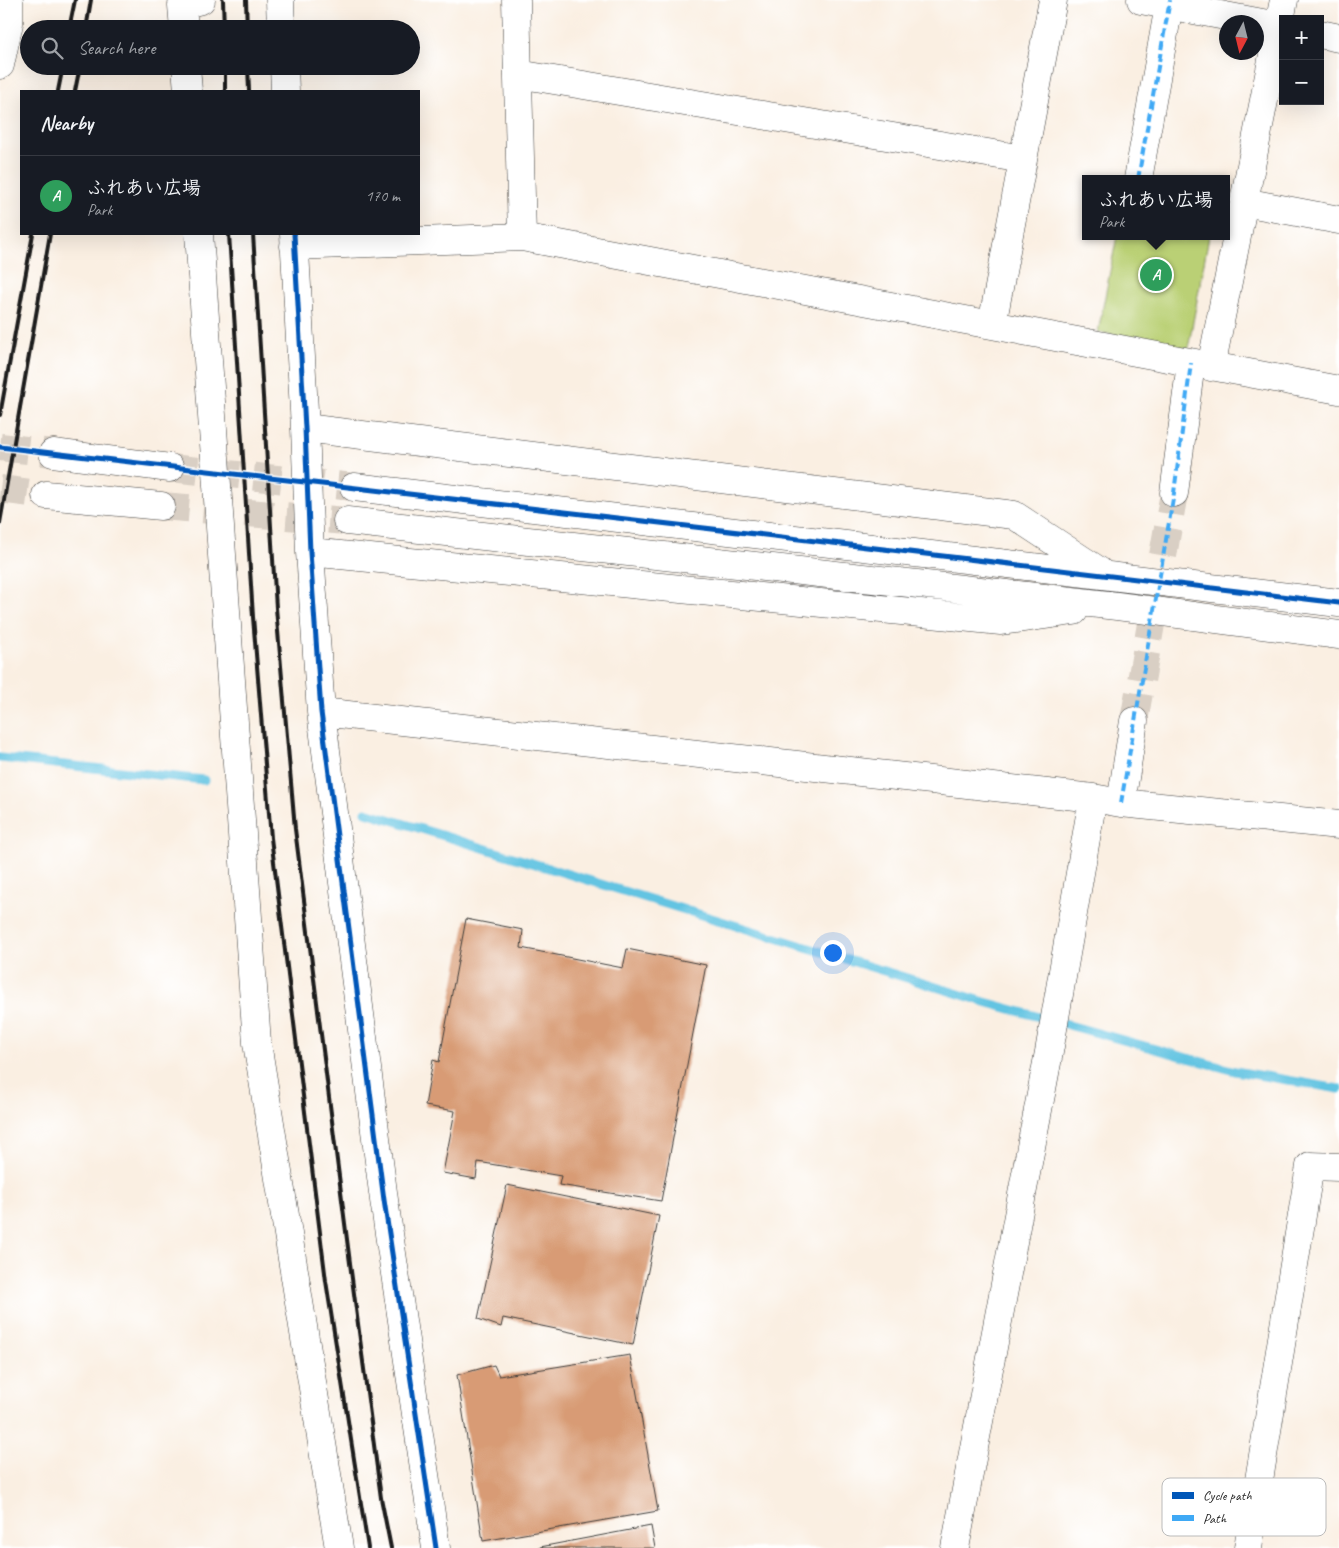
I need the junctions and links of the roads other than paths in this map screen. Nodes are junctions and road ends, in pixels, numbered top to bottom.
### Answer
1 (9, 0) edge
2 (201, 0) edge
3 (280, 0) edge
4 (516, 0) edge
5 (1053, 0) edge
6 (1142, 0) edge
7 (1284, 0) edge
8 (1170, 3) edge
9 (1282, 15) edge
10 (183, 20) edge
11 (281, 20) edge
12 (1279, 27) edge
13 (1324, 35) edge
14 (1279, 36) edge
15 (1339, 38) edge
16 (0, 66) edge
17 (518, 74) junction
18 (187, 75) edge
19 (284, 75) edge
20 (188, 90) edge
21 (285, 90) edge
22 (1023, 159) junction
23 (1139, 175) edge
24 (1244, 202) junction
25 (1339, 220) edge
26 (199, 235) edge
27 (522, 237) junction
28 (294, 240) edge
29 (992, 325) junction
30 (1201, 365) junction
31 (1339, 390) edge
32 (305, 428) junction
33 (53, 453) tunnel mouth
34 (170, 468) tunnel mouth
35 (354, 486) tunnel mouth
36 (1174, 493) tunnel mouth
37 (46, 494) tunnel mouth
38 (161, 506) tunnel mouth
39 (347, 521) tunnel mouth
40 (310, 552) junction
41 (1103, 574) junction
42 (1339, 603) edge
43 (1117, 606) junction
44 (1339, 634) edge
45 (321, 712) junction
46 (1134, 721) tunnel mouth
47 (1094, 798) junction
48 (1121, 803) junction
49 (1339, 825) edge
50 (1339, 1168) edge
51 (1259, 1478) edge
52 (339, 1548) edge
53 (436, 1548) edge
54 (955, 1548) edge

1 - 16 street
2 - 10 street
3 - 11 street
4 - 17 street
5 - 22 street
6 - 8 street
7 - 9 street
8 - 12 street
8 - 23 street
13 - 15 street
14 - 24 street
17 - 22 street
17 - 27 street
18 - 20 street
19 - 21 street
22 - 29 street
24 - 25 street
24 - 30 street
26 - 52 street
27 - 28 street
27 - 29 street
28 - 32 street
29 - 30 street
30 - 31 street
30 - 36 street
32 - 40 street
32 - 41 street
33 - 34 street
35 - 41 street
37 - 38 street
39 - 43 street
40 - 43 street
40 - 45 street
41 - 42 street
43 - 44 street
45 - 47 street
45 - 53 street
46 - 48 street
47 - 48 street
47 - 54 street
48 - 49 street
50 - 51 street

